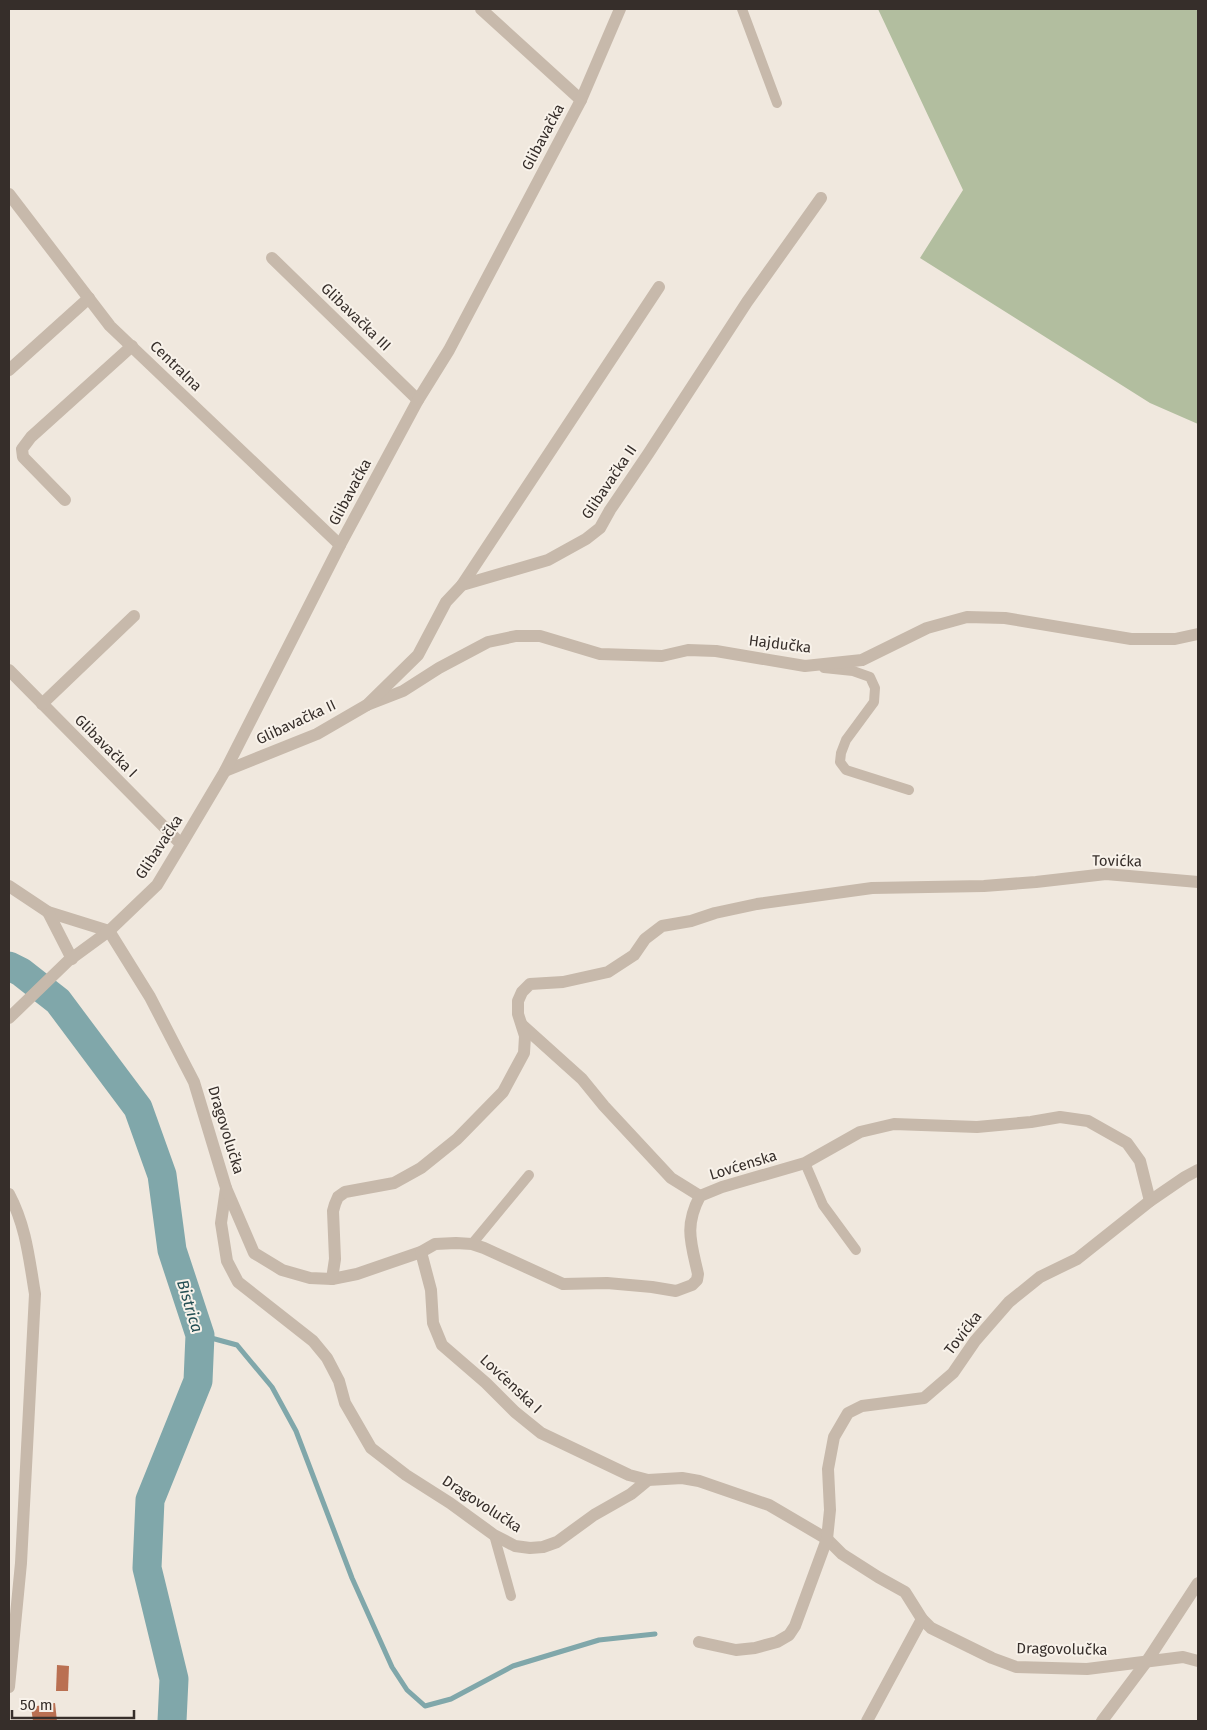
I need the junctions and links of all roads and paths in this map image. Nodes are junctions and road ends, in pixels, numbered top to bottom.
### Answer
1 (481, 9) edge
2 (620, 9) edge
3 (742, 9) edge
4 (581, 100) junction
5 (777, 103) dead end
6 (821, 198) dead end
7 (10, 200) edge
8 (272, 258) dead end
9 (659, 287) dead end
10 (88, 298) junction
11 (132, 346) junction
12 (9, 370) edge
13 (418, 400) junction
14 (65, 500) dead end
15 (340, 545) junction
16 (462, 585) junction
17 (134, 616) dead end
18 (1198, 634) edge
19 (806, 666) junction
20 (9, 670) edge
21 (42, 704) junction
22 (367, 705) junction
23 (224, 771) junction
24 (909, 790) dead end
25 (181, 844) junction
26 (1198, 882) edge
27 (9, 886) edge
28 (48, 912) junction
29 (109, 932) junction
30 (70, 960) junction
31 (9, 1018) edge
32 (522, 1026) junction
33 (805, 1163) junction
34 (1198, 1170) edge
35 (529, 1175) dead end
36 (226, 1188) junction
37 (9, 1194) edge
38 (700, 1196) junction
39 (1150, 1201) junction
40 (472, 1244) junction
41 (856, 1250) dead end
42 (421, 1252) junction
43 (332, 1279) junction
44 (648, 1480) junction
45 (494, 1535) junction
46 (827, 1539) junction
47 (1198, 1584) edge
48 (511, 1596) dead end
49 (13, 1609) edge
50 (922, 1619) junction
51 (700, 1642) dead end
52 (1147, 1661) junction
53 (1198, 1661) edge
54 (9, 1687) edge
55 (866, 1721) edge
56 (1102, 1721) edge

1 - 4 street
2 - 4 street, Glibavačka
3 - 5 lane
4 - 13 street, Glibavačka
6 - 16 street, Glibavačka II
7 - 10 street, Centralna
8 - 13 street, Glibavačka III
9 - 16 street
10 - 11 street, Centralna
10 - 12 street
11 - 14 street
11 - 15 street, Centralna
13 - 15 street, Glibavačka
15 - 23 street, Glibavačka
16 - 22 street, Glibavačka II
17 - 21 street
18 - 19 street, Hajdučka
19 - 22 street, Hajdučka
19 - 24 lane
20 - 21 street, Glibavačka I
21 - 25 street, Glibavačka I
22 - 23 street, Glibavačka II
23 - 25 street, Glibavačka
25 - 29 street, Glibavačka
26 - 32 street, Tovićka
27 - 28 street
28 - 29 street
28 - 30 street
29 - 30 street, Glibavačka
29 - 36 street, Dragovolučka
30 - 31 street, Glibavačka
32 - 38 street
32 - 43 street, Tovićka
33 - 38 street, Lovćenska
33 - 39 street, Lovćenska
33 - 41 lane
34 - 39 street, Tovićka
35 - 40 lane
36 - 43 street, Lovćenska
36 - 45 street, Dragovolučka
37 - 49 street
38 - 40 street, Lovćenska
39 - 46 street, Tovićka
40 - 42 street, Lovćenska
42 - 43 street, Lovćenska
42 - 44 street, Lovćenska I
44 - 45 street, Dragovolučka
44 - 46 street, Dragovolučka
45 - 48 lane
46 - 50 street, Dragovolučka
46 - 51 street, Tovićka
47 - 52 street
49 - 54 street
50 - 52 street, Dragovolučka
50 - 55 street
52 - 53 street, Dragovolučka
52 - 56 street

